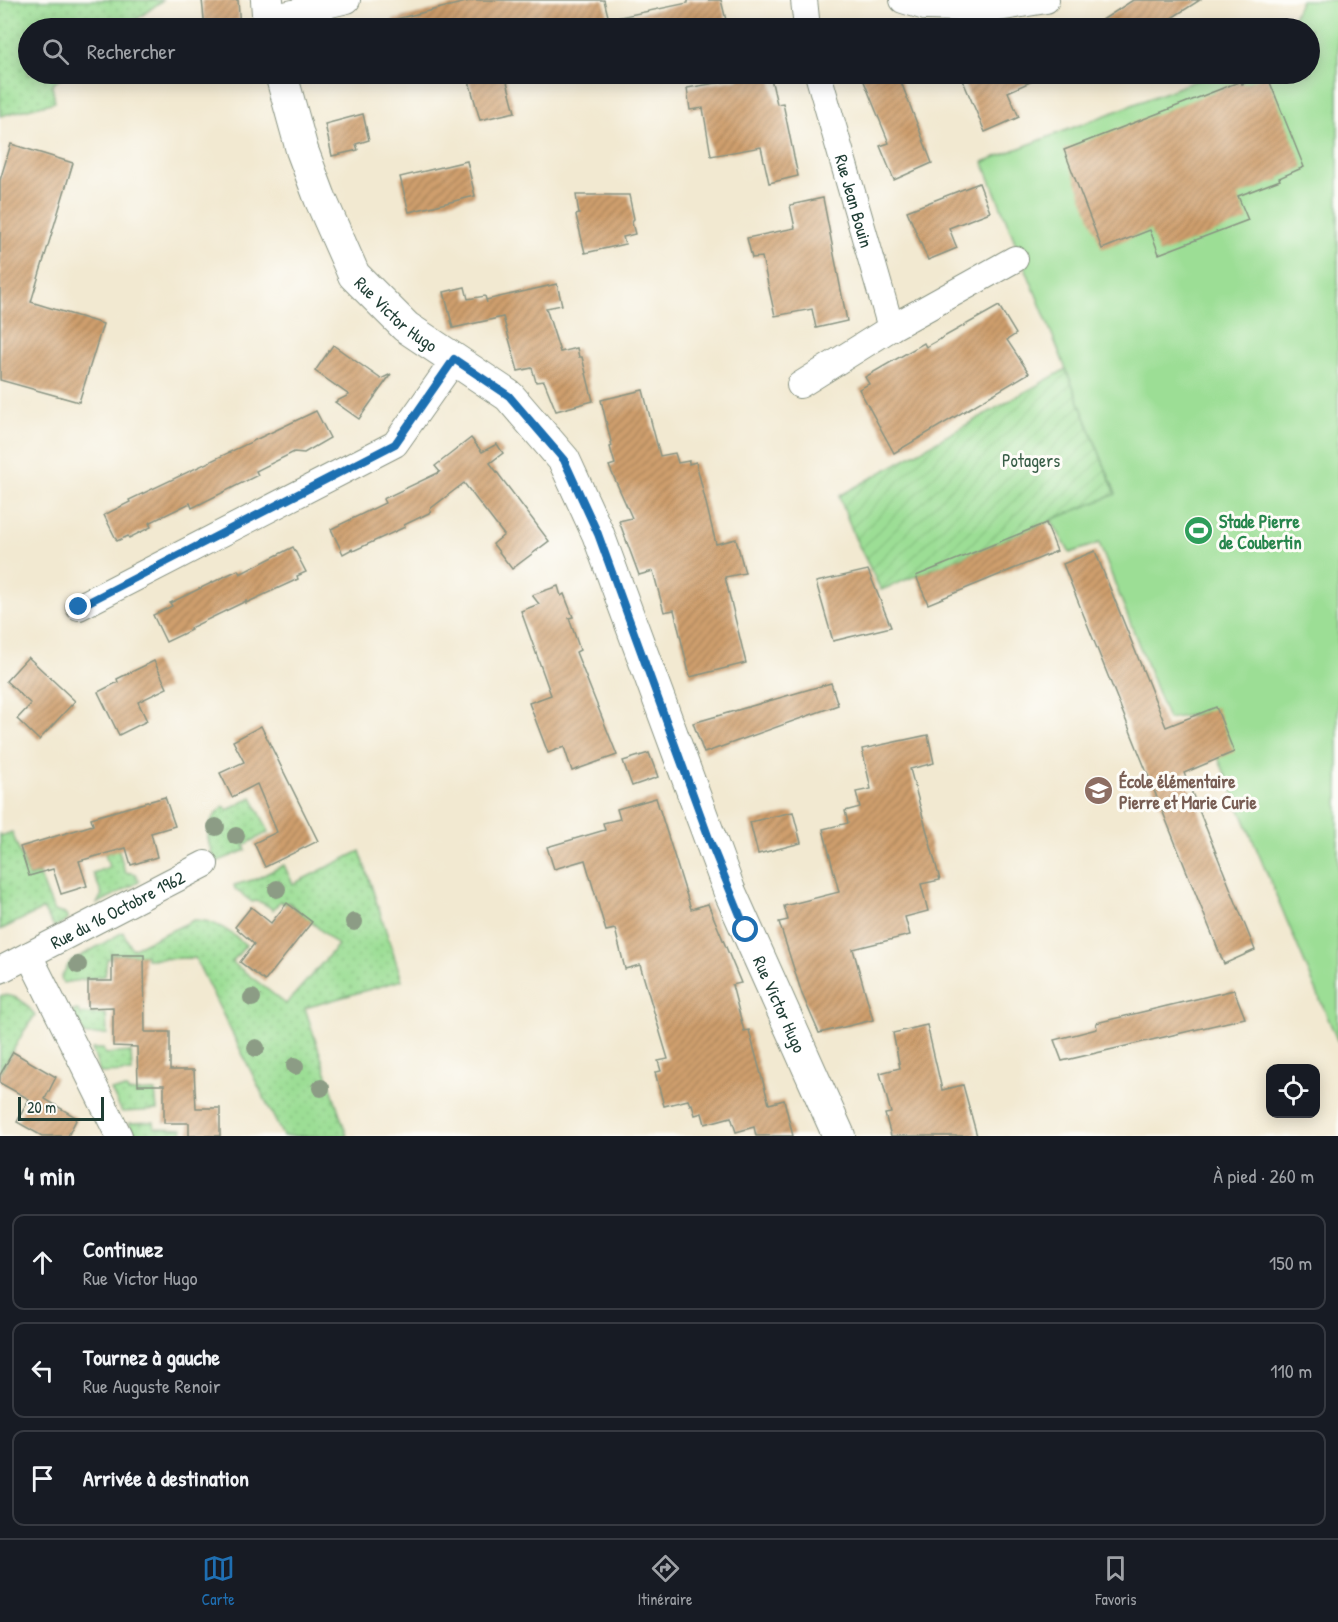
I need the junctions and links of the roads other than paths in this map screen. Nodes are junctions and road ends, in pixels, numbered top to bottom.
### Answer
1 (347, 0) edge
2 (804, 0) edge
3 (903, 0) edge
4 (1046, 0) edge
5 (268, 16) edge
6 (806, 18) edge
7 (284, 84) edge
8 (822, 84) edge
9 (1015, 259) dead end
10 (891, 328) junction
11 (454, 359) junction
12 (800, 385) dead end
13 (79, 607) dead end
14 (205, 864) dead end
15 (29, 955) junction
16 (0, 970) edge
17 (119, 1136) edge
18 (839, 1136) edge

1 - 5 street
2 - 6 street
3 - 4 street
7 - 11 street, Rue Victor Hugo
8 - 10 street, Rue Jean Bouin
9 - 10 street
10 - 12 street
11 - 13 street
11 - 18 street, Rue Victor Hugo
14 - 15 street, Rue du 16 Octobre 1962
15 - 16 street, Rue du 16 Octobre 1962
15 - 17 street, Rue du 16 Octobre 1962

